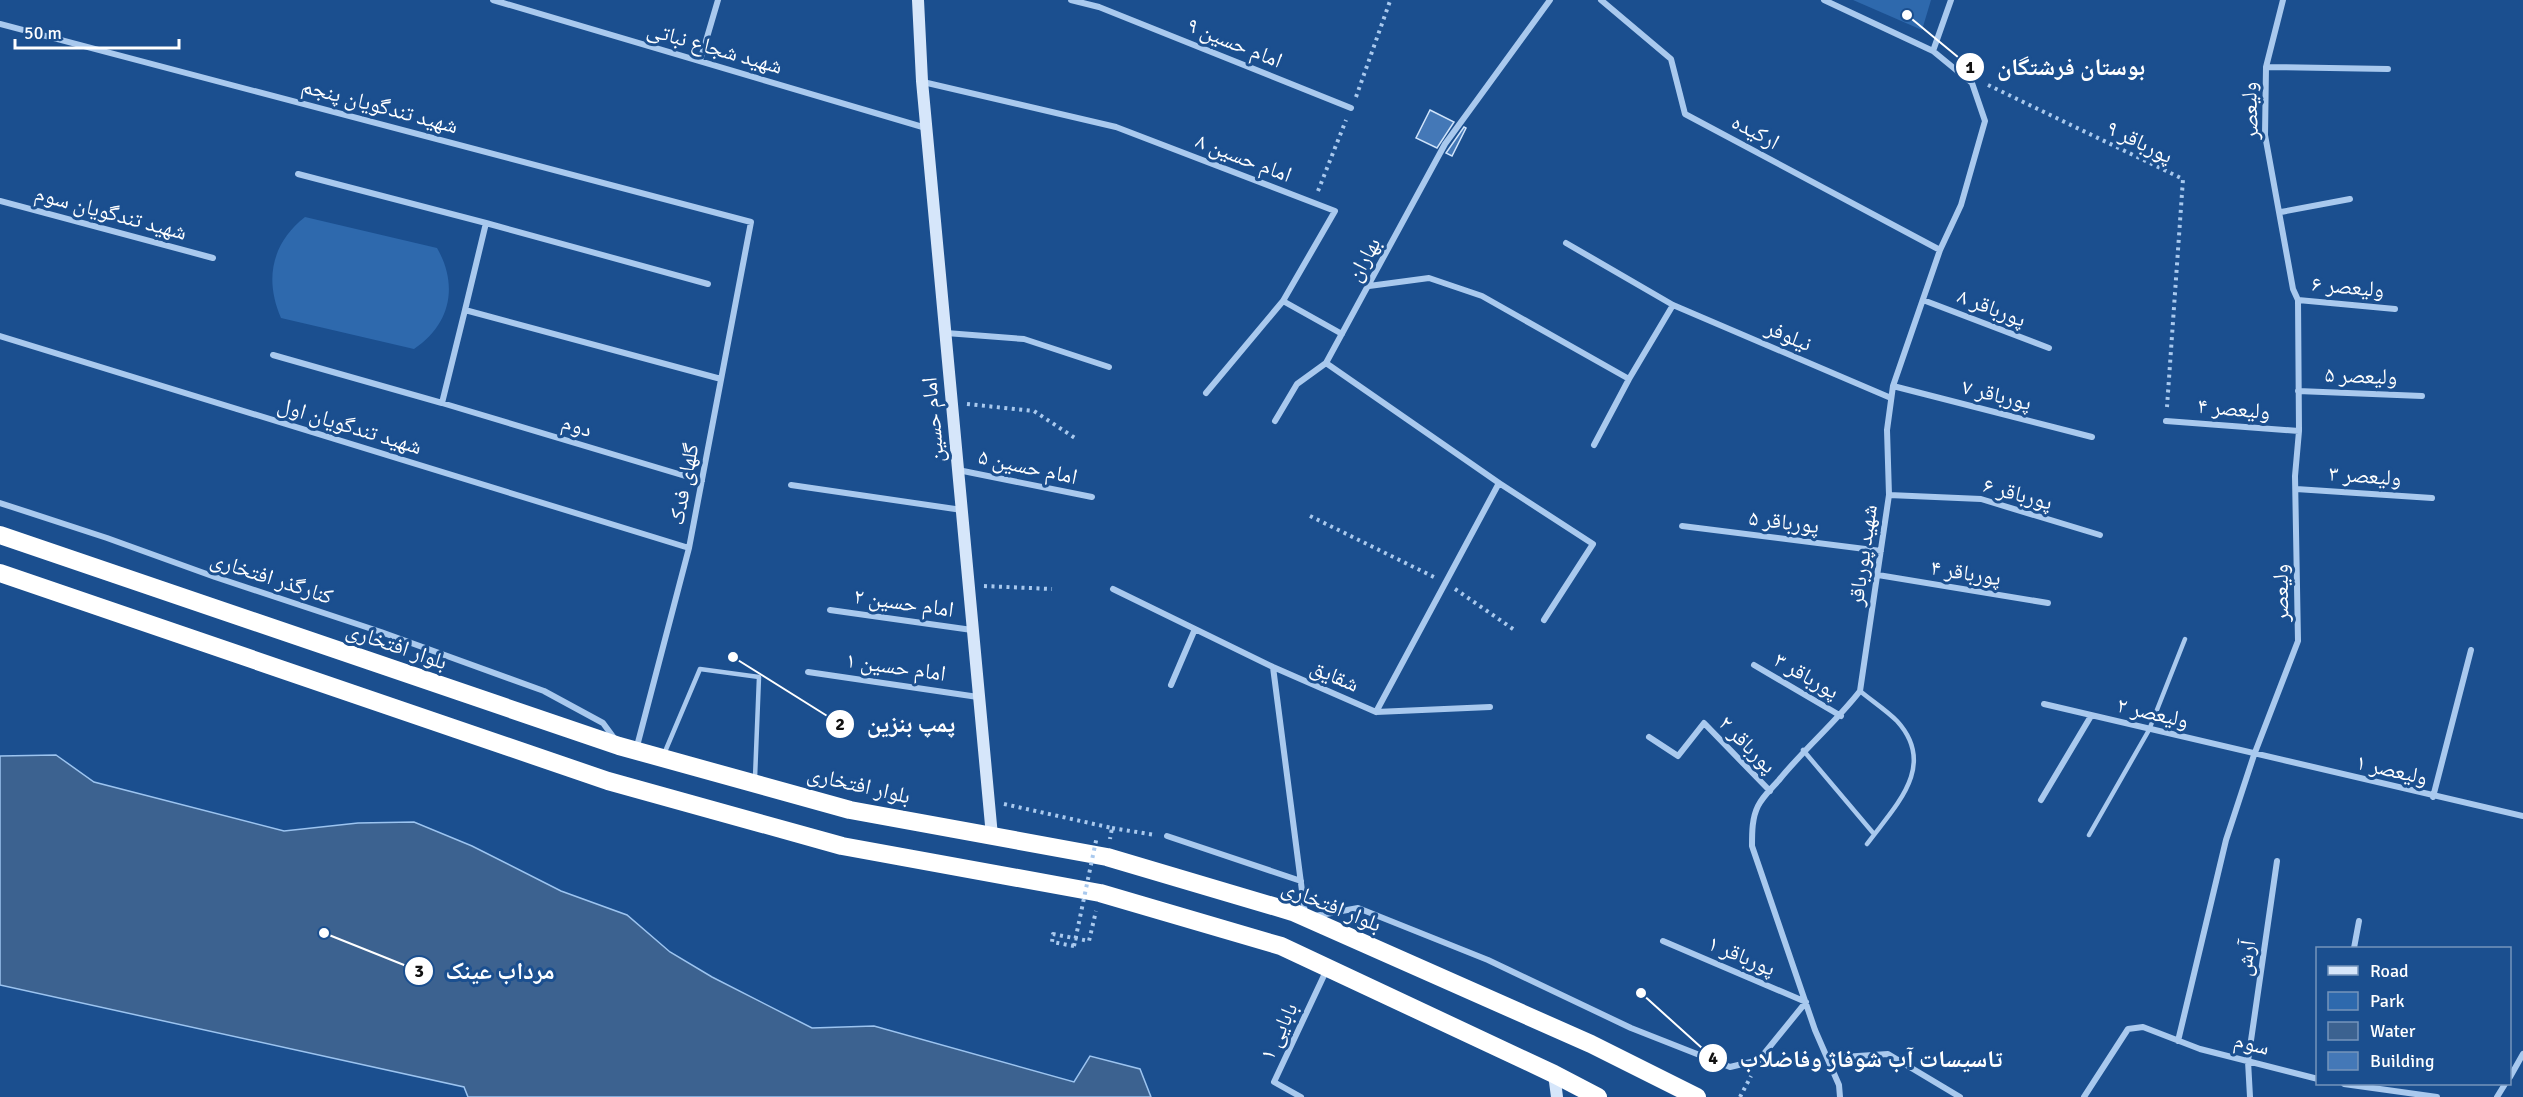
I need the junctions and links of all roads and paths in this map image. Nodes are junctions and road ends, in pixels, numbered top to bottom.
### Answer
1 (493, 0) edge
2 (718, 0) edge
3 (918, 0) edge
4 (1071, 0) edge
5 (1550, 0) edge
6 (1601, 0) edge
7 (1824, 0) edge
8 (1951, 0) edge
9 (2283, 0) edge
10 (0, 24) edge
11 (1934, 51) junction
12 (700, 61) junction
13 (2266, 67) junction
14 (2388, 69) dead end
15 (922, 81) junction
16 (1982, 81) dead end
17 (1351, 108) dead end
18 (926, 128) junction
19 (297, 174) dead end
20 (2350, 199) dead end
21 (0, 201) edge
22 (2281, 212) junction
23 (751, 222) joint
24 (486, 223) junction
25 (1566, 243) dead end
26 (1940, 250) junction
27 (213, 258) dead end
28 (708, 284) dead end
29 (1369, 286) junction
30 (1923, 300) junction
31 (2298, 300) junction
32 (1283, 301) junction
33 (1673, 305) junction
34 (2396, 309) dead end
35 (465, 310) junction
36 (945, 333) junction
37 (1342, 334) junction
38 (0, 336) edge
39 (2049, 348) dead end
40 (273, 354) dead end
41 (1326, 363) junction
42 (1109, 367) dead end
43 (721, 379) junction
44 (1629, 379) junction
45 (1893, 386) junction
46 (2298, 391) junction
47 (1206, 393) dead end
48 (2422, 396) dead end
49 (1891, 398) junction
50 (951, 402) junction
51 (441, 403) junction
52 (1275, 421) dead end
53 (2166, 421) joint
54 (2299, 432) junction
55 (2092, 437) dead end
56 (1075, 438) dead end
57 (1594, 445) dead end
58 (958, 470) junction
59 (702, 481) junction
60 (1499, 483) junction
61 (791, 485) dead end
62 (2296, 489) junction
63 (1889, 495) junction
64 (1092, 497) dead end
65 (2432, 498) dead end
66 (0, 503) edge
67 (962, 510) junction
68 (1310, 516) dead end
69 (1682, 526) dead end
70 (0, 535) edge
71 (2100, 535) dead end
72 (689, 548) junction
73 (1881, 551) junction
74 (0, 573) edge
75 (1878, 575) junction
76 (1445, 582) junction
77 (968, 585) junction
78 (1052, 589) dead end
79 (1113, 589) dead end
80 (2048, 603) dead end
81 (830, 610) dead end
82 (1544, 620) dead end
83 (1195, 629) junction
84 (972, 630) junction
85 (1516, 632) dead end
86 (2185, 639) dead end
87 (2471, 650) dead end
88 (1754, 665) dead end
89 (1273, 668) junction
90 (808, 672) dead end
91 (1171, 684) dead end
92 (1860, 691) junction
93 (978, 697) junction
94 (2044, 704) dead end
95 (1490, 707) dead end
96 (1376, 712) junction
97 (1841, 716) junction
98 (2091, 716) junction
99 (2149, 730) junction
100 (1649, 737) dead end
101 (628, 748) junction
102 (1803, 750) junction
103 (2254, 755) junction
104 (663, 758) junction
105 (754, 783) junction
106 (1770, 791) junction
107 (2433, 797) junction
108 (989, 800) junction
109 (2041, 800) dead end
110 (2523, 816) edge
111 (1112, 828) junction
112 (1874, 834) junction
113 (2089, 835) dead end
114 (992, 836) junction
115 (1096, 836) dead end
116 (1167, 836) joint
117 (1867, 844) dead end
118 (1109, 845) dead end
119 (2277, 861) dead end
120 (1300, 881) junction
121 (1100, 893) junction
122 (1306, 917) junction
123 (2359, 921) dead end
124 (1663, 940) dead end
125 (2354, 947) edge
126 (1327, 967) junction
127 (1806, 1002) junction
128 (2178, 1041) junction
129 (2523, 1054) edge
130 (1828, 1058) junction
131 (2248, 1061) junction
132 (1554, 1074) junction
133 (2511, 1075) edge
134 (2316, 1078) edge
135 (2357, 1085) edge
136 (1301, 1097) edge
137 (1557, 1097) edge
138 (1598, 1097) edge
139 (1697, 1097) edge
140 (1840, 1097) edge
141 (1960, 1097) edge
142 (2084, 1097) edge
143 (2250, 1097) edge
144 (2437, 1097) edge

1 - 12 street, شهید شجاع نباتی
2 - 12 street
3 - 15 street, امام حسین
4 - 17 street, امام حسین ۹
5 - 29 street, بهاران
6 - 26 street, ارکیده
7 - 11 street, شهید پورباقر
8 - 11 street
9 - 13 street, ولیعصر
10 - 23 street, شهید تندگویان پنجم
11 - 26 street, شهید پورباقر
12 - 18 street, شهید شجاع نباتی
13 - 14 street
13 - 22 street, ولیعصر
15 - 18 street, امام حسین
15 - 32 street, امام حسین ۸
16 - 53 path, پورباقر ۹
18 - 36 street, امام حسین
19 - 24 street
20 - 22 street
21 - 27 street, شهید تندگویان سوم
22 - 31 street, ولیعصر
23 - 43 street, گلهای فدک
24 - 28 street
24 - 35 street
25 - 33 street, نیلوفر
26 - 30 street, شهید پورباقر
29 - 37 street, بهاران
29 - 44 street
30 - 39 street, پورباقر ۸
30 - 45 street, شهید پورباقر
31 - 34 street, ولیعصر ۶
31 - 46 street, ولیعصر
32 - 37 street
32 - 47 street, امام حسین ۸
33 - 44 street
33 - 49 street, نیلوفر
35 - 43 street
35 - 51 street
36 - 42 street
36 - 50 street, امام حسین
37 - 41 street, بهاران
38 - 72 street, شهید تندگویان اول
40 - 51 street, دوم
41 - 52 street
41 - 60 street
43 - 59 street, گلهای فدک
44 - 57 street
45 - 49 street, شهید پورباقر
45 - 55 street, پورباقر ۷
46 - 48 street, ولیعصر ۵
46 - 54 street, ولیعصر
49 - 63 street, شهید پورباقر
50 - 56 path
50 - 58 street, امام حسین
51 - 59 street, دوم
53 - 54 street, ولیعصر ۴
54 - 62 street, ولیعصر
58 - 64 street, امام حسین ۵
58 - 67 street, امام حسین
59 - 72 street, گلهای فدک
60 - 76 street, شقایق
60 - 82 street
61 - 67 street
62 - 65 street, ولیعصر ۳
62 - 103 street, ولیعصر
63 - 71 street, پورباقر ۶
63 - 73 street, شهید پورباقر
66 - 101 street, کنارگذر افتخاری
67 - 77 street, امام حسین
68 - 76 path
69 - 73 street, پورباقر ۵
70 - 101 highway, بلوار افتخاری
72 - 101 street, گلهای فدک
73 - 75 street, شهید پورباقر
74 - 121 highway
75 - 80 street, پورباقر ۴
75 - 92 street, شهید پورباقر
76 - 85 path
76 - 96 street, شقایق
77 - 78 path
77 - 84 street, امام حسین
79 - 83 street
81 - 84 street, امام حسین ۲
83 - 89 street
83 - 91 street
84 - 93 street, امام حسین
86 - 99 lane
87 - 107 street
88 - 97 street, پورباقر ۳
89 - 96 street, شقایق
89 - 120 street, شقایق
90 - 93 street, امام حسین ۱
92 - 97 street, شهید پورباقر
92 - 112 lane
93 - 108 street, امام حسین
94 - 98 street, ولیعصر ۲
95 - 96 street
97 - 102 street, شهید پورباقر
98 - 99 street, ولیعصر ۲
98 - 109 street
99 - 103 street, ولیعصر ۲
99 - 113 lane
100 - 106 street, پورباقر ۲
101 - 104 highway, بلوار افتخاری
102 - 106 street, شهید پورباقر
102 - 112 lane
103 - 107 street, ولیعصر ۱
103 - 128 street, ولیعصر
104 - 105 highway, بلوار افتخاری
104 - 105 lane
105 - 114 highway, بلوار افتخاری
106 - 127 street, شهید پورباقر
107 - 110 street, ولیعصر ۱
108 - 111 path
108 - 114 street, امام حسین
111 - 116 path
111 - 118 path
112 - 117 lane
114 - 122 highway, بلوار افتخاری
115 - 121 path, bridge
116 - 120 street
119 - 131 street, آرش
120 - 122 street, شقایق
121 - 126 highway
122 - 127 street
122 - 139 highway, بلوار افتخاری
123 - 125 street
124 - 127 street, پورباقر ۱
126 - 132 highway
126 - 136 street, بابایی ۱
127 - 130 street, شهید پورباقر
128 - 131 street, سوم
128 - 142 street
129 - 133 street
130 - 140 street, شهید پورباقر
130 - 141 street
131 - 134 street, سوم
131 - 143 street, آرش
132 - 137 street
132 - 138 highway
135 - 144 street

